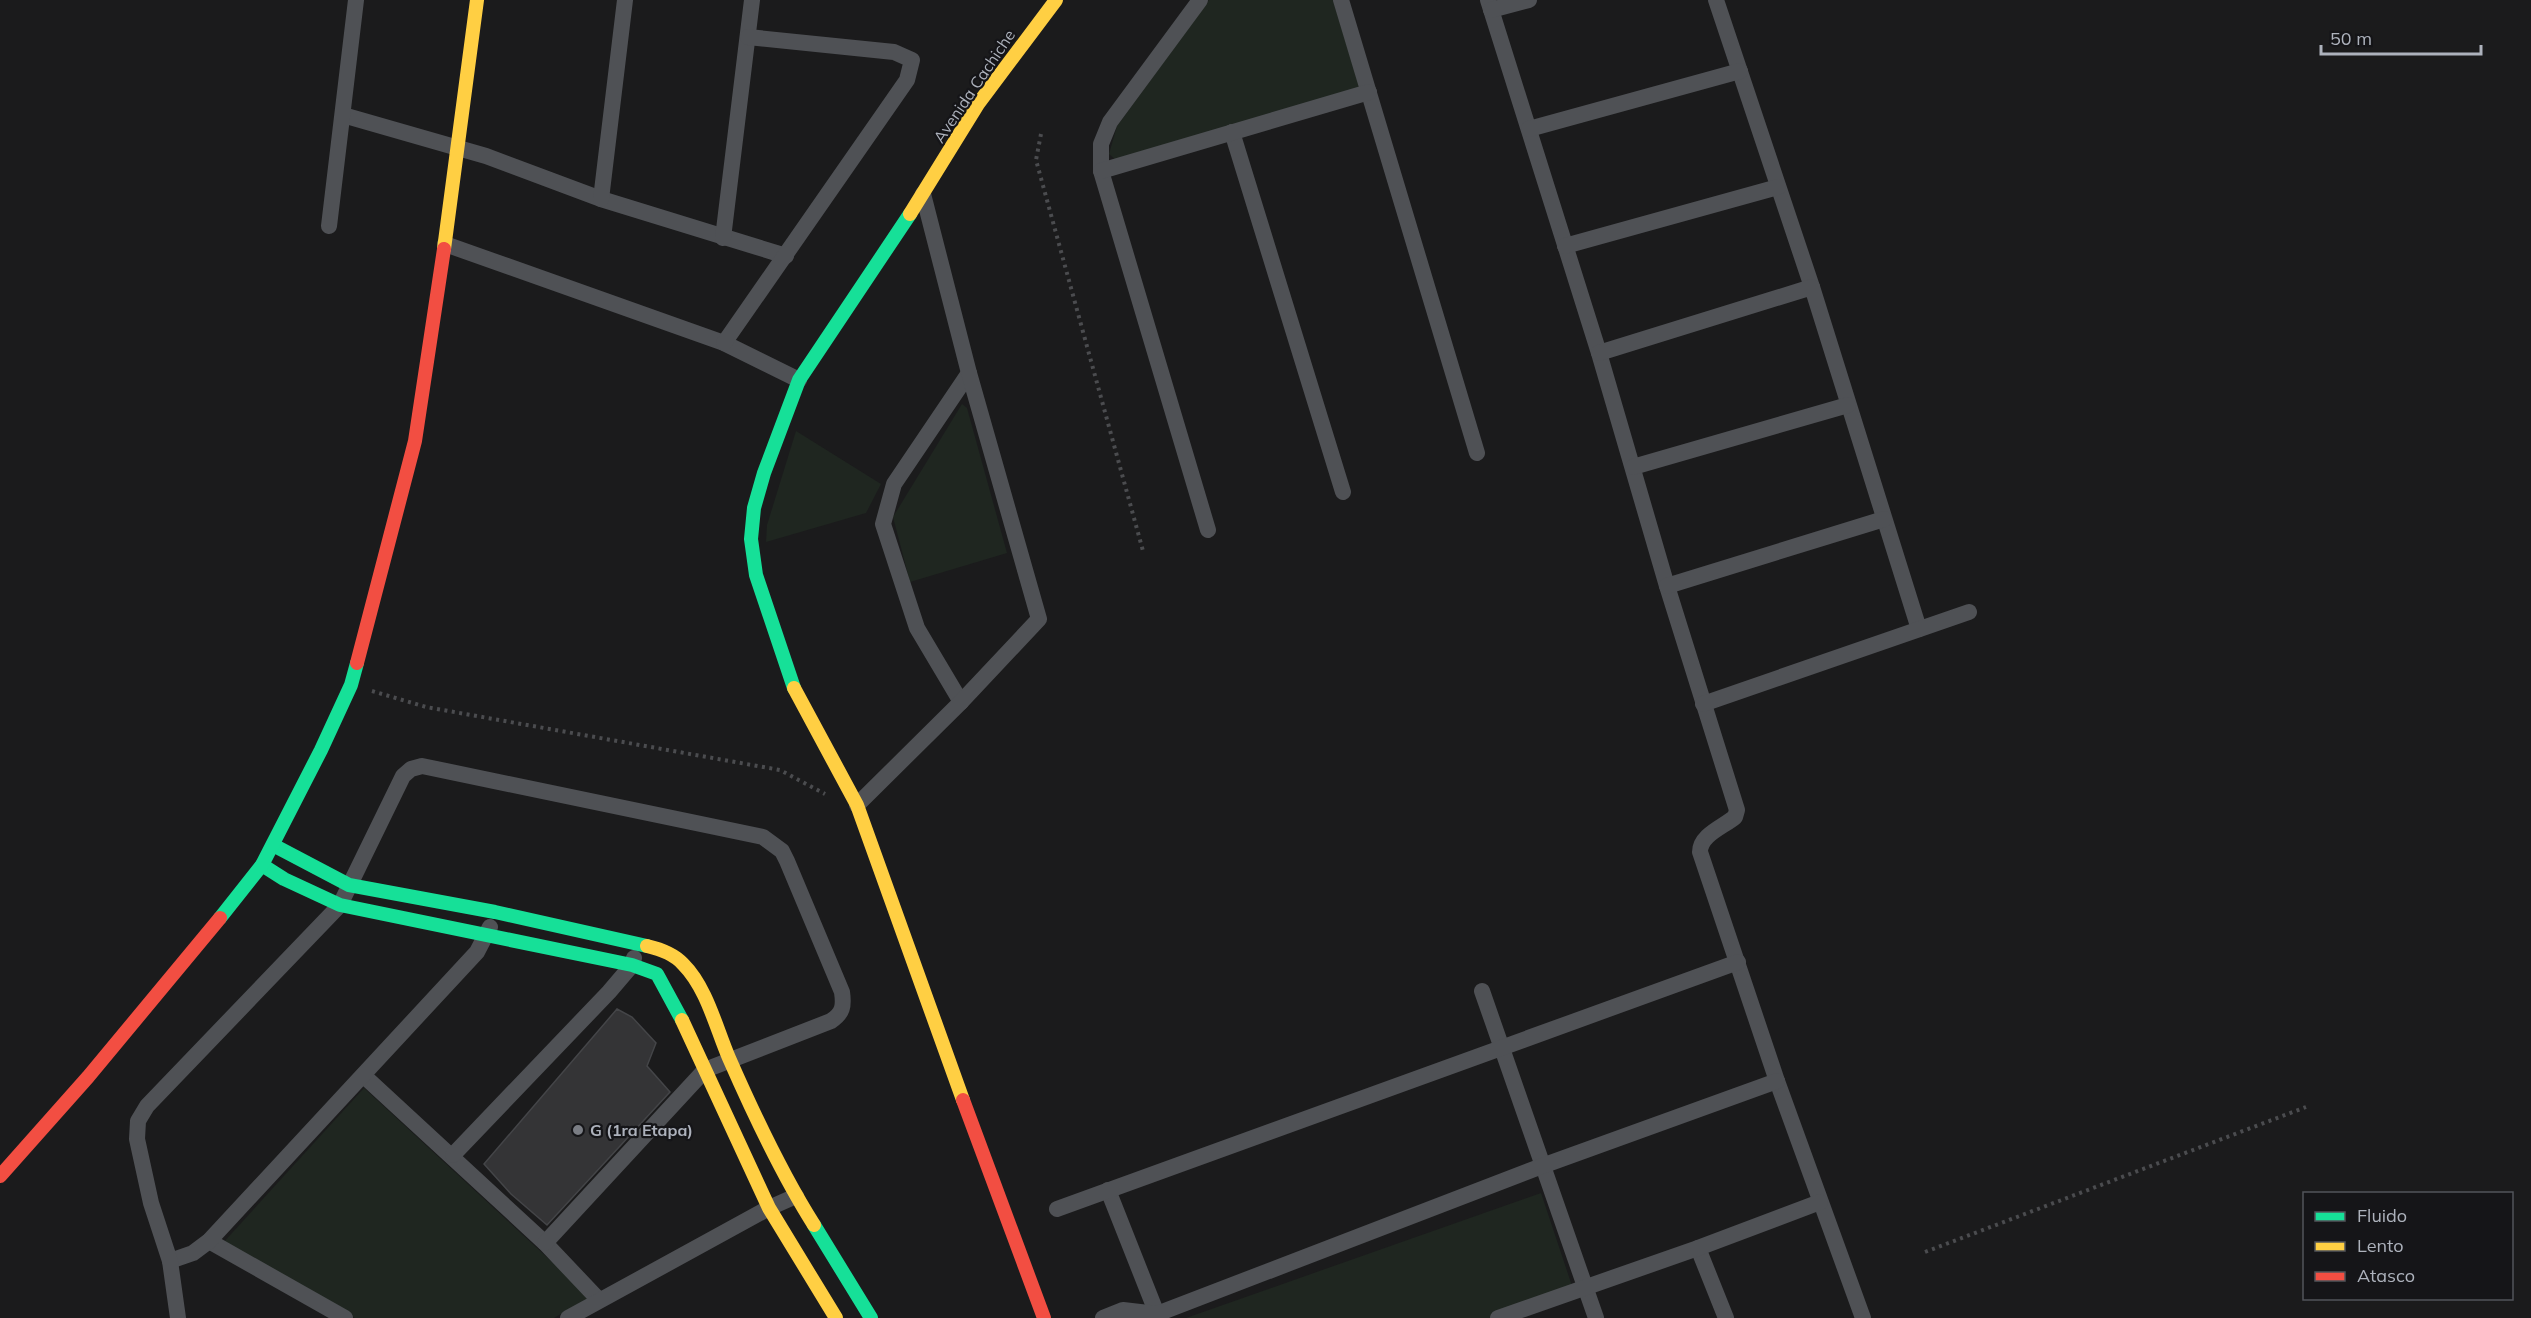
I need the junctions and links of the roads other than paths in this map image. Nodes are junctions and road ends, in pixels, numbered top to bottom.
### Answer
1 (356, 0) edge
2 (477, 0) edge
3 (625, 0) edge
4 (752, 0) edge
5 (1056, 0) edge
6 (1200, 0) edge
7 (1341, 0) edge
8 (1529, 0) edge
9 (1716, 0) edge
10 (1490, 5) edge
11 (748, 37) junction
12 (1740, 71) junction
13 (1369, 92) junction
14 (343, 115) junction
15 (1529, 129) junction
16 (1232, 132) junction
17 (458, 147) junction
18 (1101, 171) junction
19 (1778, 187) junction
20 (923, 194) junction
21 (601, 199) junction
22 (330, 226) dead end
23 (723, 238) junction
24 (445, 244) junction
25 (1565, 246) junction
26 (786, 256) junction
27 (1812, 288) junction
28 (724, 343) junction
29 (1599, 353) junction
30 (969, 373) junction
31 (799, 380) junction
32 (1848, 405) junction
33 (1477, 453) dead end
34 (1633, 467) junction
35 (1343, 492) dead end
36 (1884, 519) junction
37 (1208, 530) dead end
38 (1667, 586) junction
39 (1969, 612) dead end
40 (1919, 629) junction
41 (961, 702) junction
42 (1703, 704) junction
43 (857, 805) junction
44 (273, 845) junction
45 (262, 865) junction
46 (349, 885) junction
47 (340, 905) junction
48 (495, 912) junction
49 (486, 936) junction
50 (638, 944) junction
51 (1737, 962) junction
52 (632, 965) junction
53 (1482, 991) dead end
54 (1503, 1048) junction
55 (730, 1060) junction
56 (705, 1070) junction
57 (364, 1076) junction
58 (1777, 1081) junction
59 (453, 1155) junction
60 (1542, 1166) junction
61 (0, 1176) edge
62 (1108, 1190) junction
63 (796, 1196) junction
64 (1820, 1202) junction
65 (769, 1208) junction
66 (1056, 1209) dead end
67 (209, 1241) junction
68 (545, 1243) junction
69 (1698, 1248) junction
70 (170, 1261) junction
71 (1586, 1287) junction
72 (599, 1300) junction
73 (862, 1301) junction
74 (1157, 1317) edge
75 (178, 1318) edge
76 (345, 1318) edge
77 (568, 1318) edge
78 (834, 1318) edge
79 (871, 1318) edge
80 (1044, 1318) edge
81 (1102, 1318) edge
82 (1498, 1318) edge
83 (1596, 1318) edge
84 (1726, 1318) edge
85 (1863, 1318) edge

1 - 14 street
2 - 17 street
3 - 21 street
4 - 11 street
5 - 20 street, Avenida Cachiche
6 - 18 street
7 - 13 street
8 - 10 street
9 - 12 street
10 - 15 street
11 - 23 street
11 - 26 street
12 - 15 street
12 - 19 street
13 - 16 street
13 - 33 street
14 - 17 street
14 - 22 street
15 - 25 street
16 - 18 street
16 - 35 street
17 - 21 street
17 - 24 street
18 - 37 street
19 - 25 street
19 - 27 street
20 - 30 street
20 - 31 street, Avenida Cachiche
21 - 23 street
23 - 26 street
24 - 28 street
24 - 44 street
25 - 29 street
26 - 28 street
27 - 29 street
27 - 32 street
28 - 31 street
29 - 34 street
30 - 41 street
30 - 41 street
31 - 43 street, Avenida Cachiche
32 - 34 street
32 - 36 street
34 - 38 street
36 - 38 street
36 - 40 street
38 - 42 street
39 - 40 street
40 - 42 street
41 - 43 street
42 - 51 street
43 - 80 street, Avenida Cachiche
44 - 45 street
44 - 46 street
45 - 47 street
45 - 61 street
46 - 47 street
46 - 48 street
46 - 55 street
47 - 49 street
47 - 70 street
48 - 49 street
48 - 50 street
49 - 52 street
49 - 57 street
50 - 52 street
50 - 55 street
51 - 54 street
51 - 58 street
52 - 56 street
52 - 59 street
53 - 54 street
54 - 60 street
54 - 62 street
55 - 56 street
55 - 63 street
56 - 65 street
56 - 68 street
57 - 59 street
57 - 67 street
58 - 60 street
58 - 64 street
59 - 68 street
60 - 71 street
60 - 74 street
62 - 66 street
62 - 74 street
63 - 65 street
63 - 73 street
64 - 69 street
64 - 85 street
65 - 72 street
65 - 78 street
67 - 70 street
67 - 76 street
68 - 72 street
69 - 71 street
69 - 84 street
70 - 75 street
71 - 82 street
71 - 83 street
72 - 77 street
73 - 78 street
73 - 79 street
74 - 81 street

